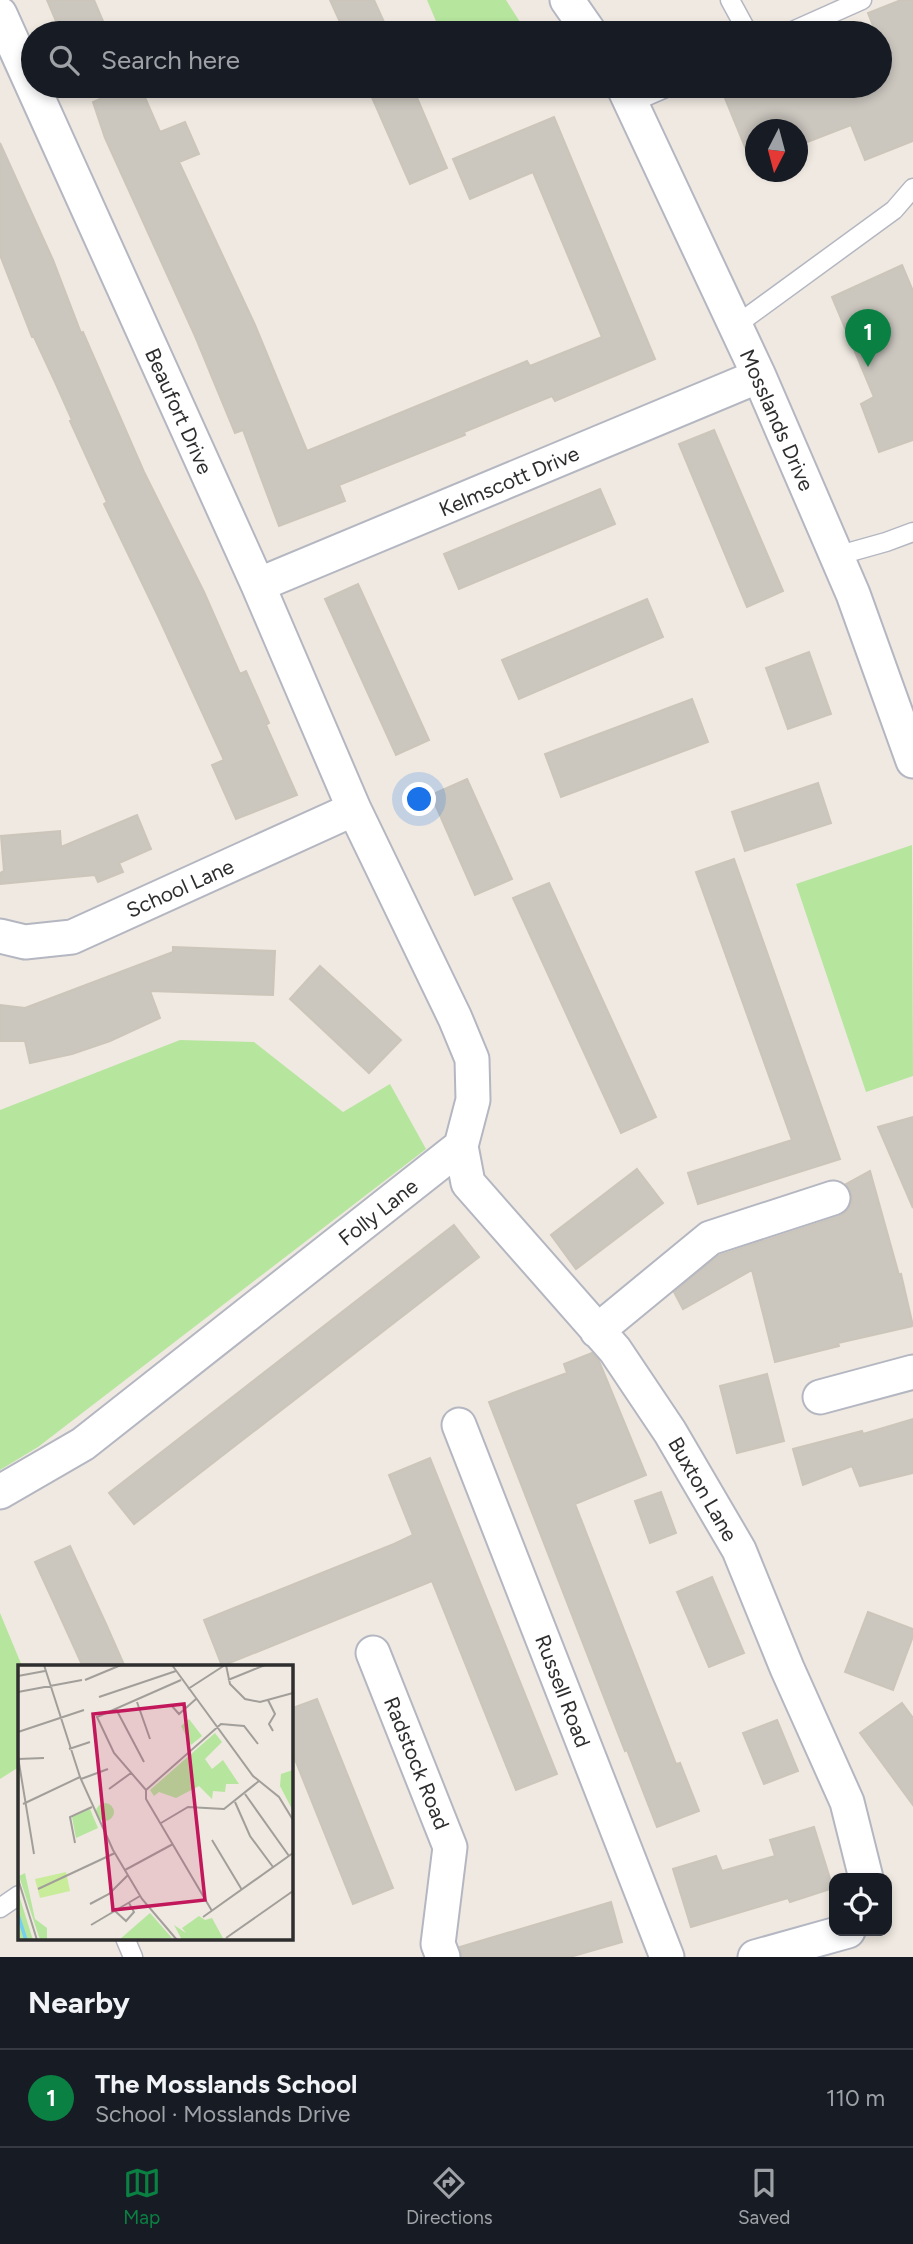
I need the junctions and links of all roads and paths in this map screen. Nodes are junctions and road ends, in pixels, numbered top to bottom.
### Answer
1 (567, 0) edge
2 (730, 0) edge
3 (862, 0) edge
4 (0, 14) edge
5 (582, 21) edge
6 (741, 21) edge
7 (815, 21) edge
8 (21, 60) edge
9 (38, 98) edge
10 (629, 98) edge
11 (913, 188) edge
12 (736, 326) junction
13 (759, 376) junction
14 (913, 532) edge
15 (836, 556) junction
16 (258, 585) junction
17 (913, 761) edge
18 (354, 809) junction
19 (0, 936) edge
20 (461, 1146) junction
21 (833, 1198) dead end
22 (597, 1331) junction
23 (913, 1372) edge
24 (820, 1397) dead end
25 (459, 1425) dead end
26 (0, 1492) edge
27 (373, 1653) dead end
28 (865, 1873) edge
29 (18, 1896) edge
30 (0, 1908) edge
31 (830, 1936) edge
32 (126, 1940) edge
33 (133, 1957) edge
34 (443, 1957) edge
35 (667, 1957) edge
36 (755, 1957) edge

1 - 5 street
2 - 6 lane
3 - 7 lane
4 - 8 street, Beaufort Drive
9 - 16 street, Beaufort Drive
10 - 12 street, Mosslands Drive
11 - 12 lane
12 - 13 street, Mosslands Drive
13 - 15 street, Mosslands Drive
13 - 16 street, Kelmscott Drive
14 - 15 lane
15 - 17 street, Mosslands Drive
16 - 18 street, Beaufort Drive
18 - 19 street, School Lane
18 - 20 street
20 - 22 street, Buxton Lane
20 - 26 street, Folly Lane
21 - 22 street
22 - 28 street, Buxton Lane
23 - 24 street
25 - 35 street, Russell Road
27 - 34 street, Radstock Road
29 - 30 lane
31 - 36 street
32 - 33 lane

